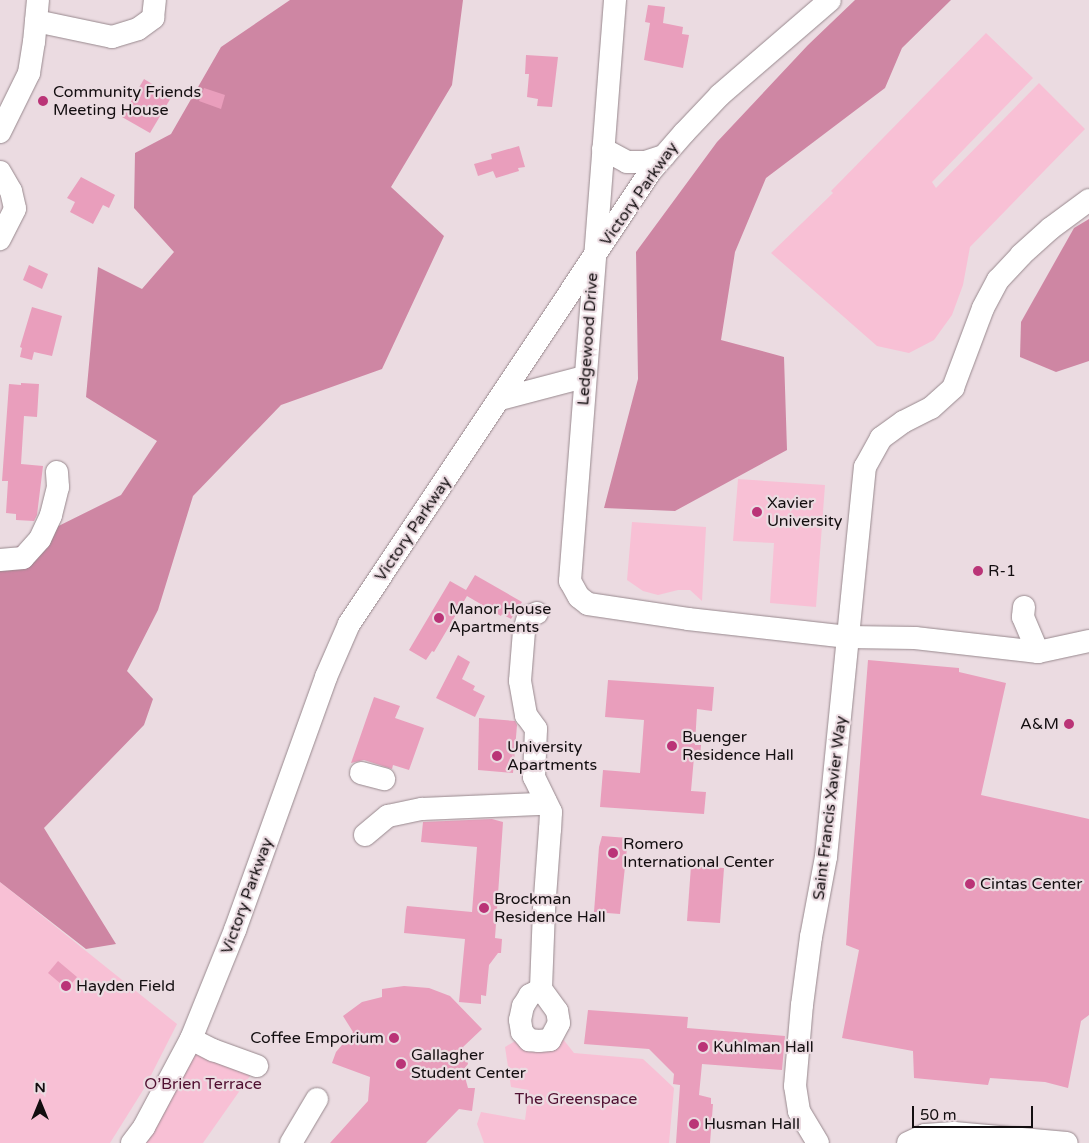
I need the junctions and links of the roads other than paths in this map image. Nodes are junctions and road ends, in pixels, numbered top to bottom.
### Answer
1 (155, 0) edge
2 (615, 0) edge
3 (830, 0) edge
4 (37, 11) edge
5 (0, 132) edge
6 (603, 150) junction
7 (664, 156) junction
8 (0, 172) edge
9 (1089, 200) edge
10 (0, 239) edge
11 (594, 260) junction
12 (584, 377) junction
13 (500, 399) junction
14 (57, 472) dead end
15 (0, 560) edge
16 (1024, 607) dead end
17 (538, 613) dead end
18 (848, 637) junction
19 (1089, 641) edge
20 (1038, 652) junction
21 (361, 773) dead end
22 (384, 779) dead end
23 (545, 801) junction
24 (365, 835) dead end
25 (541, 990) dead end
26 (191, 1039) junction
27 (258, 1066) dead end
28 (316, 1099) dead end
29 (132, 1143) edge
30 (291, 1143) edge
31 (818, 1143) edge
32 (908, 1143) edge
33 (1067, 1143) edge

1 - 4 street
2 - 6 street, Ledgewood Drive
3 - 7 street, Victory Parkway
4 - 5 street
6 - 7 street
6 - 11 street, Ledgewood Drive
7 - 11 street, Victory Parkway
8 - 10 street
9 - 18 street, Saint Francis Xavier Way
11 - 12 street, Ledgewood Drive
11 - 13 street, Victory Parkway
12 - 13 street
12 - 18 street, Ledgewood Drive
13 - 26 street, Victory Parkway
14 - 15 street
16 - 20 street
17 - 23 street
18 - 20 street
18 - 31 street, Saint Francis Xavier Way
19 - 20 street
21 - 22 street
23 - 24 street
23 - 25 street
26 - 27 street
26 - 29 street, Victory Parkway
28 - 30 street
32 - 33 street

